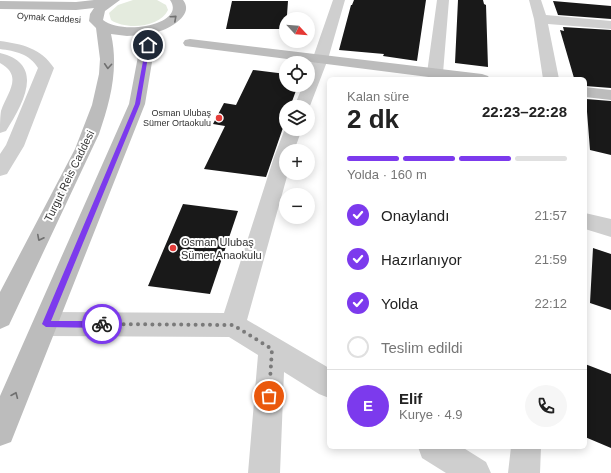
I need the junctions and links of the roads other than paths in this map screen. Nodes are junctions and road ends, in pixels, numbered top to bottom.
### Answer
1 (339, 0) edge
2 (444, 0) edge
3 (536, 0) edge
4 (111, 1) edge
5 (178, 1) edge
6 (0, 5) edge
7 (0, 15) edge
8 (541, 19) junction
9 (91, 23) junction
10 (611, 25) edge
11 (150, 30) junction
12 (190, 43) dead end
13 (0, 45) edge
14 (0, 57) edge
15 (321, 59) junction
16 (435, 73) junction
17 (464, 77) edge
18 (552, 77) edge
19 (587, 92) edge
20 (611, 95) edge
21 (305, 100) edge
22 (0, 127) edge
23 (291, 136) edge
24 (0, 169) edge
25 (587, 222) edge
26 (611, 228) edge
27 (2, 310) edge
28 (46, 324) junction
29 (233, 325) junction
30 (272, 349) junction
31 (327, 383) edge
32 (0, 431) edge
33 (436, 449) edge
34 (526, 449) edge
35 (264, 473) edge
36 (475, 473) edge
37 (524, 473) edge

1 - 15 street
2 - 16 street
3 - 8 street
4 - 6 street, Oymak Caddesi
4 - 9 street
11 -> 5 street, Oymak Caddesi
7 - 9 street, Oymak Caddesi
8 - 10 street
8 - 18 street
9 - 11 street, Oymak Caddesi
9 -> 27 street, Turgut Reis Caddesi
11 - 28 street
12 - 15 street
13 - 24 street
14 - 22 street
15 - 16 street
15 - 21 street
16 - 17 street
19 - 20 street
23 - 29 street
25 - 26 street
28 - 29 street
32 -> 28 street
29 - 30 street
30 - 31 street
30 - 35 street
33 - 36 street
34 - 37 street

